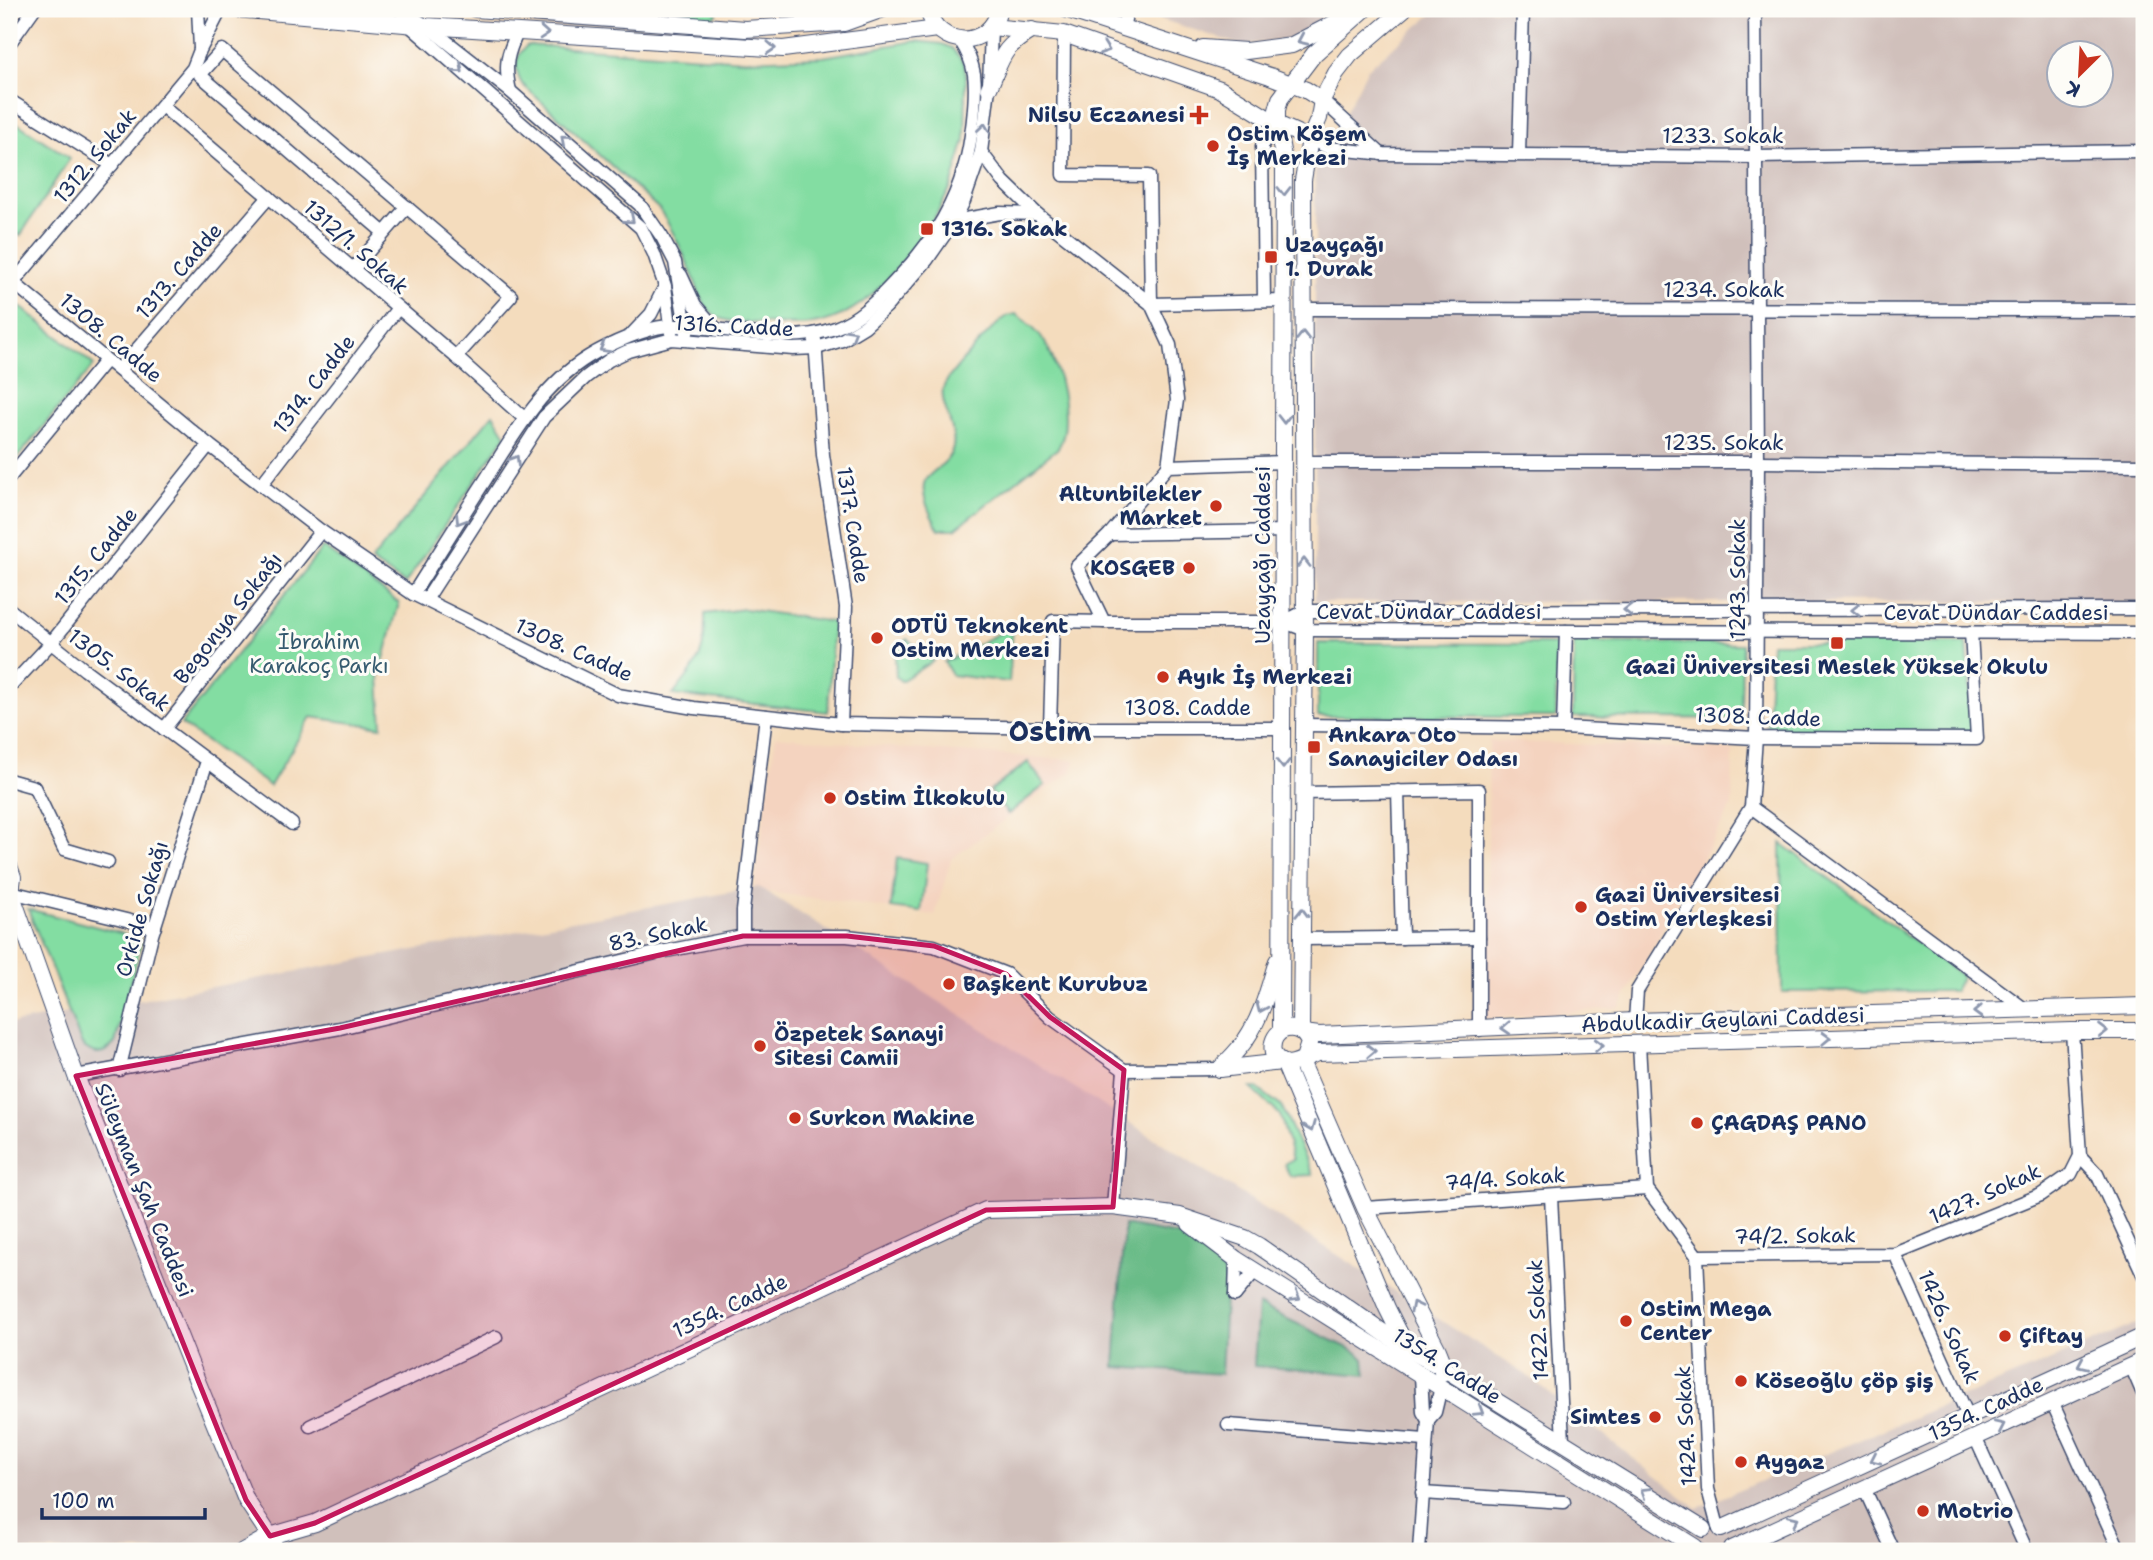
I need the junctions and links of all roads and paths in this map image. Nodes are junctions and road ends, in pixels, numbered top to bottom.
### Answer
1 (34, 9) edge
2 (198, 9) edge
3 (221, 9) edge
4 (234, 9) edge
5 (396, 9) edge
6 (475, 9) edge
7 (883, 9) edge
8 (928, 9) edge
9 (999, 9) edge
10 (1065, 9) edge
11 (1127, 9) edge
12 (1364, 9) edge
13 (1404, 9) edge
14 (1523, 9) edge
15 (1755, 9) edge
16 (408, 24) junction
17 (428, 26) junction
18 (991, 27) junction
19 (937, 29) junction
20 (1124, 29) junction
21 (1032, 30) junction
22 (518, 31) junction
23 (1065, 34) junction
24 (960, 40) junction
25 (9, 44) edge
26 (1176, 46) junction
27 (200, 50) junction
28 (1292, 84) junction
29 (989, 88) junction
30 (510, 91) junction
31 (9, 100) edge
32 (1322, 100) junction
33 (162, 106) junction
34 (1277, 124) junction
35 (1310, 139) junction
36 (2144, 151) edge
37 (981, 152) junction
38 (1381, 154) junction
39 (1519, 154) junction
40 (1756, 157) junction
41 (112, 165) junction
42 (269, 197) junction
43 (407, 207) junction
44 (1037, 214) junction
45 (954, 221) junction
46 (383, 232) junction
47 (675, 262) junction
48 (353, 269) junction
49 (11, 281) edge
50 (665, 286) junction
51 (1284, 301) junction
52 (1264, 302) junction
53 (1151, 304) junction
54 (398, 308) junction
55 (1303, 309) junction
56 (1757, 309) junction
57 (2144, 310) edge
58 (669, 325) junction
59 (685, 327) junction
60 (717, 330) junction
61 (814, 333) junction
62 (628, 338) junction
63 (672, 339) junction
64 (688, 340) junction
65 (817, 348) junction
66 (456, 357) junction
67 (106, 359) junction
68 (119, 370) junction
69 (524, 418) junction
70 (209, 445) junction
71 (1283, 462) junction
72 (1304, 462) junction
73 (1758, 462) junction
74 (2144, 465) edge
75 (1168, 466) junction
76 (9, 478) edge
77 (261, 485) junction
78 (321, 531) junction
79 (1284, 531) junction
80 (1110, 534) junction
81 (413, 594) junction
82 (426, 600) junction
83 (9, 609) edge
84 (2144, 609) edge
85 (1757, 610) junction
86 (1305, 611) junction
87 (1104, 622) junction
88 (1284, 622) junction
89 (1305, 631) junction
90 (1566, 631) junction
91 (1757, 632) junction
92 (1971, 632) junction
93 (2144, 633) edge
94 (51, 643) junction
95 (9, 688) edge
96 (766, 716) junction
97 (841, 724) junction
98 (1304, 725) junction
99 (1050, 728) junction
100 (1283, 728) junction
101 (1563, 728) junction
102 (164, 729) junction
103 (1756, 738) junction
104 (207, 761) junction
105 (9, 780) edge
106 (1398, 791) junction
107 (1303, 793) junction
108 (1751, 807) junction
109 (292, 824) dead end
110 (108, 862) dead end
111 (9, 866) edge
112 (10, 889) edge
113 (155, 927) junction
114 (743, 936) junction
115 (1479, 937) junction
116 (1402, 938) junction
117 (1302, 939) junction
118 (1282, 944) junction
119 (2144, 1006) edge
120 (2071, 1009) junction
121 (2027, 1011) junction
122 (1635, 1021) junction
123 (1479, 1030) junction
124 (2072, 1031) junction
125 (2144, 1031) edge
126 (1278, 1032) junction
127 (1302, 1032) junction
128 (1639, 1044) junction
129 (1302, 1060) junction
130 (1283, 1063) junction
131 (1220, 1069) junction
132 (119, 1070) junction
133 (1124, 1070) junction
134 (76, 1076) junction
135 (2080, 1156) junction
136 (1647, 1189) junction
137 (1551, 1196) junction
138 (1113, 1207) junction
139 (1365, 1208) junction
140 (1180, 1216) junction
141 (1245, 1238) junction
142 (1265, 1251) junction
143 (1895, 1254) junction
144 (1697, 1256) junction
145 (1236, 1259) junction
146 (1255, 1271) junction
147 (2144, 1276) edge
148 (1377, 1286) junction
149 (1354, 1310) junction
150 (2144, 1336) edge
151 (496, 1337) dead end
152 (1408, 1349) junction
153 (2137, 1363) edge
154 (1443, 1368) junction
155 (1421, 1375) junction
156 (1441, 1387) junction
157 (2144, 1396) edge
158 (2052, 1402) junction
159 (1968, 1416) junction
160 (1428, 1420) junction
161 (1228, 1425) dead end
162 (310, 1426) dead end
163 (1975, 1437) junction
164 (1425, 1440) junction
165 (1563, 1442) junction
166 (1864, 1488) junction
167 (1422, 1493) junction
168 (246, 1500) junction
169 (1564, 1502) dead end
170 (315, 1523) junction
171 (1712, 1528) junction
172 (270, 1536) junction
173 (251, 1549) edge
174 (1695, 1549) edge
175 (1731, 1550) edge
176 (278, 1551) edge
177 (1419, 1551) edge
178 (1893, 1551) edge
179 (2027, 1551) edge
180 (2120, 1551) edge

1 - 25 street
2 - 27 street
3 - 27 street, 1312. Sokak
4 - 16 main road
5 - 16 street
5 - 17 street
6 - 7 main road
8 - 19 main road
9 - 18 main road
10 - 20 main road
11 - 20 street
12 -> 26 main road
12 - 28 main road
13 - 32 main road
14 - 39 street
15 - 40 street, 1243. Sokak
16 - 17 main road
16 -> 50 street
17 - 22 main road
17 - 30 street
18 - 21 main road
18 - 24 main road
18 - 29 street, 1316. Cadde
22 -> 19 main road
19 - 24 main road
20 - 26 main road
21 - 23 main road
21 - 29 main road
22 - 30 street
23 -> 34 main road
23 - 53 street
24 - 61 street, 1316. Cadde
26 - 28 main road
27 - 33 street, 1312. Sokak
28 - 32 main road
28 - 34 main road
37 -> 29 street, 1316. Cadde
47 -> 30 street
31 - 41 street
32 - 35 main road, Uzayçağı Caddesi
32 - 38 street
33 - 41 street, 1312. Sokak
33 - 42 street, 1312/1. Sokak
34 - 35 main road
34 -> 51 main road, Uzayçağı Caddesi
34 - 52 street
35 - 38 street, 1233. Sokak
35 - 55 main road, Uzayçağı Caddesi
36 - 40 street, 1233. Sokak
37 - 44 street
37 - 45 street, 1316. Cadde
38 - 39 street, 1233. Sokak
39 - 40 street, 1233. Sokak
40 - 56 street, 1243. Sokak
41 - 49 street, 1312. Sokak
42 - 48 street, 1312/1. Sokak
42 - 68 street, 1313. Cadde
43 - 46 street
43 - 46 street
43 - 66 street
44 - 45 street
44 - 53 street
65 -> 45 street, 1316. Cadde
46 - 48 street
47 - 59 street
47 - 60 street
48 - 54 street, 1312/1. Sokak
49 - 67 street, 1308. Cadde
50 - 58 street
50 - 62 street
51 - 52 street
51 -> 71 main road, Uzayçağı Caddesi
52 - 53 street
53 - 75 street
54 - 66 street, 1312/1. Sokak
54 - 77 street, 1314. Cadde
55 - 56 street, 1234. Sokak
72 -> 55 main road, Uzayçağı Caddesi
56 - 57 street, 1234. Sokak
56 - 73 street, 1243. Sokak
58 - 59 street, 1316. Cadde
58 - 62 street, 1316. Cadde
58 - 63 street
59 - 60 street, 1316. Cadde
59 - 64 street
60 - 61 street, 1316. Cadde
61 - 65 street, 1317. Cadde
62 -> 69 street, 1316. Cadde
63 - 64 street, 1316. Cadde
82 -> 63 street, 1316. Cadde
64 - 65 street, 1316. Cadde
65 - 97 street, 1317. Cadde
66 - 69 street, 1312/1. Sokak
67 - 68 street, 1308. Cadde
67 - 76 street
68 - 70 street, 1308. Cadde
69 -> 81 street, 1316. Cadde
70 - 77 street, 1308. Cadde
70 - 94 street, 1315. Cadde
71 - 75 street
71 - 79 main road, Uzayçağı Caddesi
72 - 73 street, 1235. Sokak
86 -> 72 main road, Uzayçağı Caddesi
73 - 74 street, 1235. Sokak
73 - 85 street, 1243. Sokak
75 - 80 street
77 - 78 street, 1308. Cadde
78 - 81 street, 1308. Cadde
78 - 102 street, Begonya Sokağı
79 - 80 street
79 - 88 main road, Uzayçağı Caddesi
80 - 87 street
81 - 82 street, 1308. Cadde
82 - 96 street, 1308. Cadde
83 - 94 street, 1305. Sokak
84 -> 85 street, Cevat Dündar Caddesi
85 -> 86 street, Cevat Dündar Caddesi
85 - 91 street, 1243. Sokak
86 - 88 street, Cevat Dündar Caddesi
86 - 89 main road, Uzayçağı Caddesi
87 - 88 street
87 - 99 street
88 - 89 street, Cevat Dündar Caddesi
88 - 100 main road, Uzayçağı Caddesi
89 - 90 street, Cevat Dündar Caddesi
89 - 98 main road, Uzayçağı Caddesi
90 - 91 street, Cevat Dündar Caddesi
90 - 101 street
91 - 92 street, Cevat Dündar Caddesi
91 - 103 street, 1243. Sokak
92 - 93 street, Cevat Dündar Caddesi
92 - 103 street, 1308. Cadde
94 - 95 street, 1315. Cadde
94 - 102 street, 1305. Sokak
96 - 97 street, 1308. Cadde
96 - 114 street
97 - 99 street, 1308. Cadde
98 - 101 street, 1308. Cadde
98 - 107 main road, Uzayçağı Caddesi
99 - 100 street, 1308. Cadde
100 -> 118 main road, Uzayçağı Caddesi
101 - 103 street, 1308. Cadde
102 - 104 street, 1305. Sokak
103 - 108 street, 1243. Sokak
104 - 109 street, 1305. Sokak
104 - 113 street, Orkide Sokağı
105 - 110 street
106 - 107 street
106 - 115 street
106 - 116 street
117 -> 107 main road, Uzayçağı Caddesi
108 - 121 street
108 - 122 street
111 - 112 main road, Süleyman Şah Caddesi
112 - 113 street
112 - 134 main road, Süleyman Şah Caddesi
113 - 132 street, Orkide Sokağı
114 - 132 street, 83. Sokak
114 - 133 street, 83. Sokak
115 - 116 street
115 - 123 street
116 - 117 street
117 - 127 main road, Uzayçağı Caddesi
118 - 126 main road, Uzayçağı Caddesi
118 -> 131 main road
119 - 120 main road, Abdulkadir Geylani Caddesi
120 - 121 main road, Abdulkadir Geylani Caddesi
120 - 124 main road
121 -> 122 main road, Abdulkadir Geylani Caddesi
122 -> 123 main road, Abdulkadir Geylani Caddesi
122 - 128 main road
123 - 127 main road, Abdulkadir Geylani Caddesi
124 -> 125 main road, Abdulkadir Geylani Caddesi
128 -> 124 main road, Abdulkadir Geylani Caddesi
124 - 135 street
126 - 127 main road
126 - 130 main road
126 - 131 main road
127 - 129 main road
129 -> 128 main road, Abdulkadir Geylani Caddesi
128 - 136 street
129 - 130 main road
129 - 139 main road
130 - 131 main road
130 -> 148 main road
131 - 133 street
132 - 134 street, 83. Sokak
133 - 138 street
134 - 168 main road, Süleyman Şah Caddesi
135 - 143 street, 1427. Sokak
135 - 147 street
136 - 137 street, 74/4. Sokak
136 - 144 street
137 - 139 street, 74/4. Sokak
137 - 165 street, 1422. Sokak
138 - 140 main road, 1354. Cadde
138 - 170 main road, 1354. Cadde
154 -> 139 main road
140 - 141 main road, 1354. Cadde
140 - 145 main road, 1354. Cadde
141 - 142 main road, 1354. Cadde
141 - 145 main road
142 - 146 main road
142 - 149 main road, 1354. Cadde
143 - 144 street, 74/2. Sokak
143 - 159 street, 1426. Sokak
144 - 171 street, 1424. Sokak
145 - 146 main road, 1354. Cadde
145 - 146 street
146 -> 155 main road, 1354. Cadde
148 - 149 main road
148 - 152 main road
149 - 152 main road, 1354. Cadde
150 -> 159 main road, 1354. Cadde
151 - 162 street
152 - 154 main road, 1354. Cadde
152 - 155 main road
153 - 157 street
153 - 158 main road, 1354. Cadde
154 - 156 main road
154 - 165 main road, 1354. Cadde
155 - 156 main road, 1354. Cadde
155 - 160 street
156 - 160 street
156 -> 174 main road, 1354. Cadde
163 -> 158 main road, 1354. Cadde
158 - 180 street
159 -> 171 main road, 1354. Cadde
160 - 164 street
161 - 164 street
163 - 166 main road, 1354. Cadde
163 - 179 street
164 - 167 street
171 -> 165 main road, 1354. Cadde
175 -> 166 main road, 1354. Cadde
166 - 178 street
167 - 169 street
167 - 177 street
168 - 172 main road
168 - 173 main road
170 - 172 main road, 1354. Cadde
170 - 176 main road, 1354. Cadde
171 - 174 main road, 1354. Cadde
171 - 175 main road, 1354. Cadde
172 - 173 main road, 1354. Cadde
172 - 176 main road

